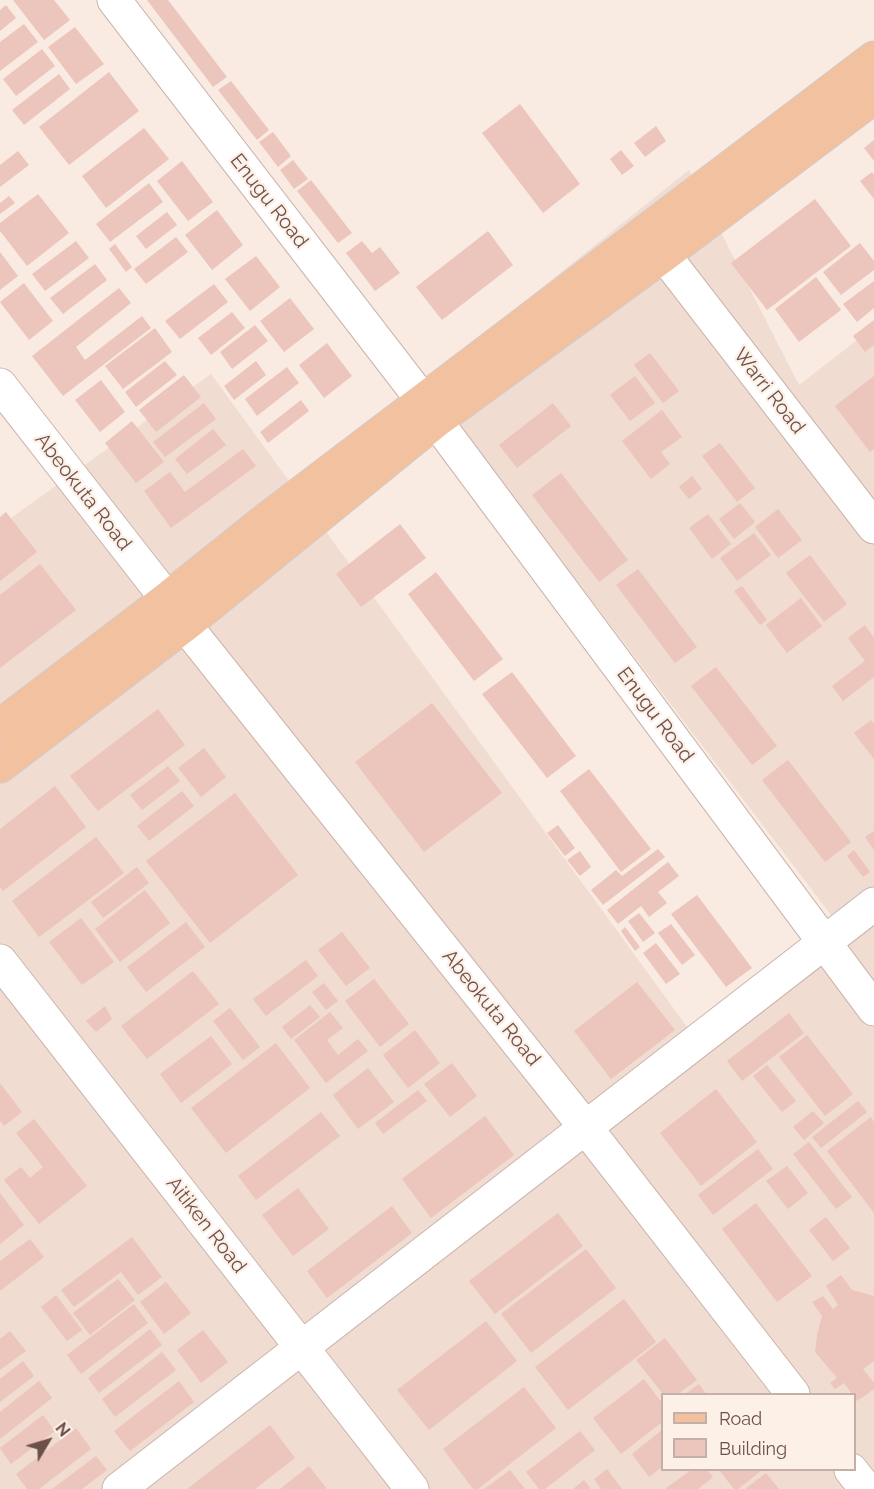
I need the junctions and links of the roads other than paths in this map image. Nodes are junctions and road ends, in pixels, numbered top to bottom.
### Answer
1 (114, 0) edge
2 (874, 58) edge
3 (874, 96) edge
4 (664, 255) junction
5 (0, 385) edge
6 (430, 411) junction
7 (874, 527) edge
8 (176, 612) junction
9 (0, 726) edge
10 (0, 766) edge
11 (874, 904) edge
12 (824, 943) junction
13 (0, 961) edge
14 (874, 1009) edge
15 (586, 1128) junction
16 (301, 1348) junction
17 (791, 1393) edge
18 (852, 1471) edge
19 (119, 1489) edge
20 (412, 1489) edge
21 (866, 1489) edge

1 - 6 street, Enugu Road
2 - 6 main road
3 - 4 main road
4 - 6 main road
4 - 7 street, Warri Road
5 - 8 street, Abeokuta Road
6 - 8 main road
6 - 12 street, Enugu Road
8 - 9 main road
8 - 10 main road
8 - 15 street, Abeokuta Road
11 - 12 street
12 - 14 street, Enugu Road
12 - 15 street
13 - 16 street, Aitiken Road
15 - 16 street
15 - 17 street, Abeokuta Road
16 - 19 street
16 - 20 street, Aitiken Road
18 - 21 street

